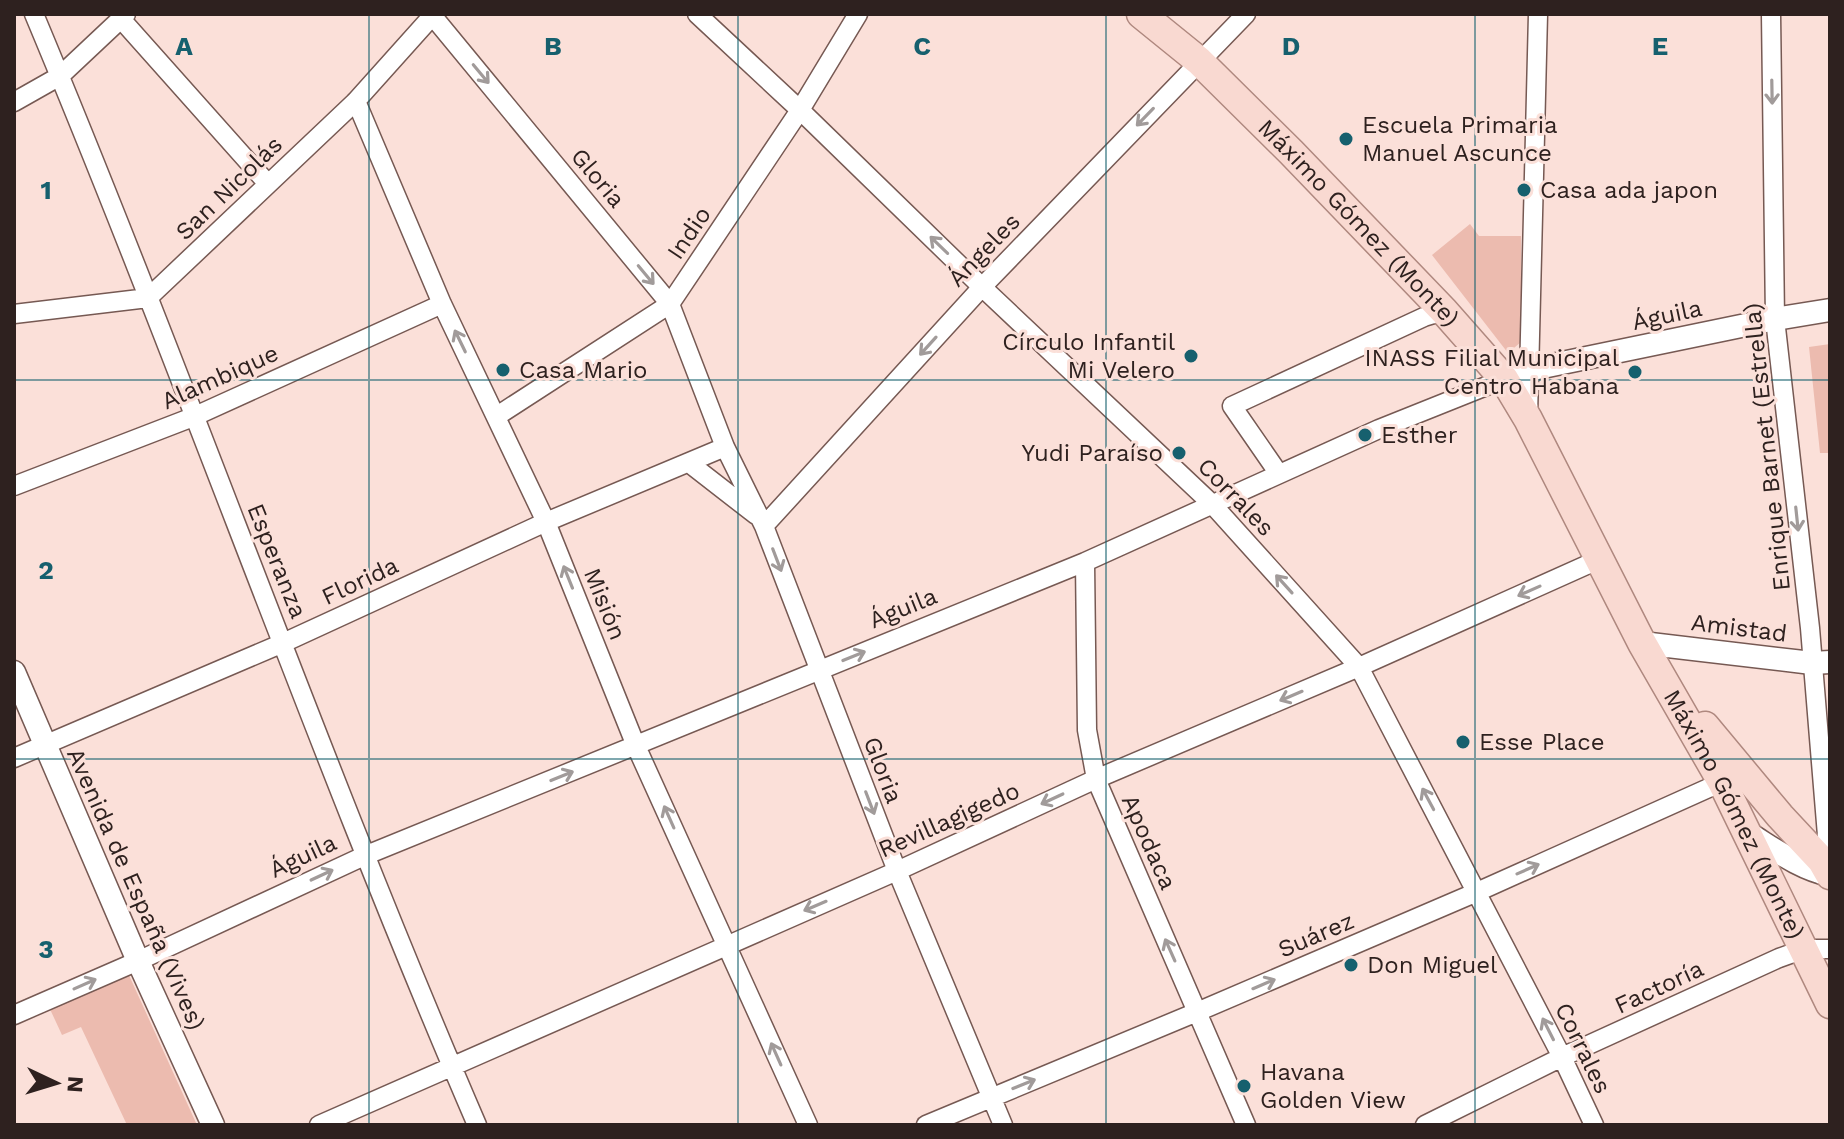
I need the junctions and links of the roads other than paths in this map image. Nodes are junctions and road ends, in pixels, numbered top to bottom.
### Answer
1 (34, 14) edge
2 (697, 14) edge
3 (858, 14) edge
4 (1141, 14) edge
5 (1246, 14) edge
6 (1538, 14) edge
7 (1771, 14) edge
8 (432, 15) edge
9 (123, 17) edge
10 (1199, 61) junction
11 (60, 76) junction
12 (356, 101) junction
13 (14, 102) edge
14 (800, 110) junction
15 (268, 184) junction
16 (982, 287) junction
17 (148, 298) junction
18 (442, 304) junction
19 (670, 304) junction
20 (1830, 310) edge
21 (1444, 311) junction
22 (14, 314) edge
23 (1775, 319) junction
24 (1516, 374) junction
25 (497, 416) junction
26 (193, 417) junction
27 (725, 447) junction
28 (689, 463) junction
29 (1279, 474) junction
30 (14, 486) edge
31 (1212, 504) junction
32 (546, 522) junction
33 (762, 522) junction
34 (1600, 559) junction
35 (1085, 562) junction
36 (283, 643) junction
37 (1642, 643) junction
38 (1821, 663) edge
39 (1359, 667) junction
40 (819, 670) junction
41 (1658, 670) junction
42 (14, 672) edge
43 (45, 744) junction
44 (636, 746) junction
45 (14, 758) edge
46 (1096, 779) junction
47 (1722, 782) junction
48 (1748, 833) junction
49 (364, 856) junction
50 (897, 871) junction
51 (1830, 875) edge
52 (1477, 892) junction
53 (726, 944) junction
54 (1817, 949) edge
55 (138, 961) junction
56 (1830, 1004) edge
57 (1197, 1012) junction
58 (14, 1015) edge
59 (1562, 1057) junction
60 (451, 1065) junction
61 (992, 1097) junction
62 (213, 1125) edge
63 (319, 1125) edge
64 (477, 1125) edge
65 (808, 1125) edge
66 (926, 1125) edge
67 (1003, 1125) edge
68 (1246, 1125) edge
69 (1425, 1125) edge
70 (1594, 1125) edge

1 - 11 street, Esperanza
2 - 14 street, Corrales
3 - 14 street, Indio
4 - 10 main road, Máximo Gómez (Monte)
5 - 10 street, Ángeles
6 - 24 street
7 -> 23 street, Enrique Barnet (Estrella)
8 - 12 street, San Nicolás
8 -> 19 street, Gloria
9 - 11 street
9 - 15 street
10 -> 16 street, Ángeles
10 - 21 main road, Máximo Gómez (Monte)
11 - 13 street
11 - 17 street, Esperanza
12 - 15 street, San Nicolás
12 - 18 street, Misión
16 -> 14 street, Corrales
14 - 19 street, Indio
15 - 17 street, San Nicolás
16 - 31 street, Corrales
16 -> 33 street, Ángeles
17 - 22 street
17 - 26 street, Esperanza
25 -> 18 street, Misión
18 - 26 street, Alambique
19 - 25 street, Indio
19 - 27 street, Gloria
20 - 23 street, Águila
21 - 24 main road, Máximo Gómez (Monte)
21 - 29 street
23 - 24 street, Águila
23 -> 38 street, Enrique Barnet (Estrella)
24 - 29 street, Águila
24 - 34 main road, Máximo Gómez (Monte)
25 - 32 street, Misión
26 - 30 street, Alambique
26 - 36 street, Esperanza
27 - 28 street, Florida
27 - 33 street, Gloria
28 - 32 street, Florida
28 - 33 street
29 - 31 street, Águila
31 - 35 street, Águila
39 -> 31 street, Corrales
32 - 36 street, Florida
44 -> 32 street, Misión
33 -> 40 street, Gloria
34 - 37 main road, Máximo Gómez (Monte)
34 -> 39 street, Revillagigedo
40 -> 35 street, Águila
35 - 46 street, Apodaca
36 - 43 street, Florida
36 - 49 street, Esperanza
37 - 38 street, Amistad
37 - 41 main road, Máximo Gómez (Monte)
38 - 51 street, Enrique Barnet (Estrella)
39 -> 46 street, Revillagigedo
52 -> 39 street, Corrales
40 - 44 street, Águila
40 -> 50 street, Gloria
41 - 47 main road, Máximo Gómez (Monte)
41 - 51 main road, Máximo Gómez (Monte)
42 - 43 street, Avenida de España (Vives)
43 - 45 street, Florida
43 - 55 street, Avenida de España (Vives)
49 -> 44 street, Águila
53 -> 44 street, Misión
46 -> 50 street, Revillagigedo
57 -> 46 street, Apodaca
47 - 48 main road, Máximo Gómez (Monte)
52 -> 47 street, Suárez
48 - 51 street
48 - 54 main road, Máximo Gómez (Monte)
55 -> 49 street, Águila
49 - 60 street, Esperanza
50 -> 53 street, Revillagigedo
50 - 61 street, Gloria
57 -> 52 street, Suárez
59 -> 52 street, Corrales
53 - 60 street, Revillagigedo
65 -> 53 street, Misión
54 - 56 main road, Máximo Gómez (Monte)
54 - 59 street, Factoría
58 -> 55 street, Águila
55 - 62 street, Avenida de España (Vives)
61 -> 57 street, Suárez
57 - 68 street, Apodaca
59 - 69 street, Factoría
59 - 70 street, Corrales
60 - 63 street, Revillagigedo
60 - 64 street, Esperanza
61 - 66 street, Suárez
61 - 67 street, Gloria

